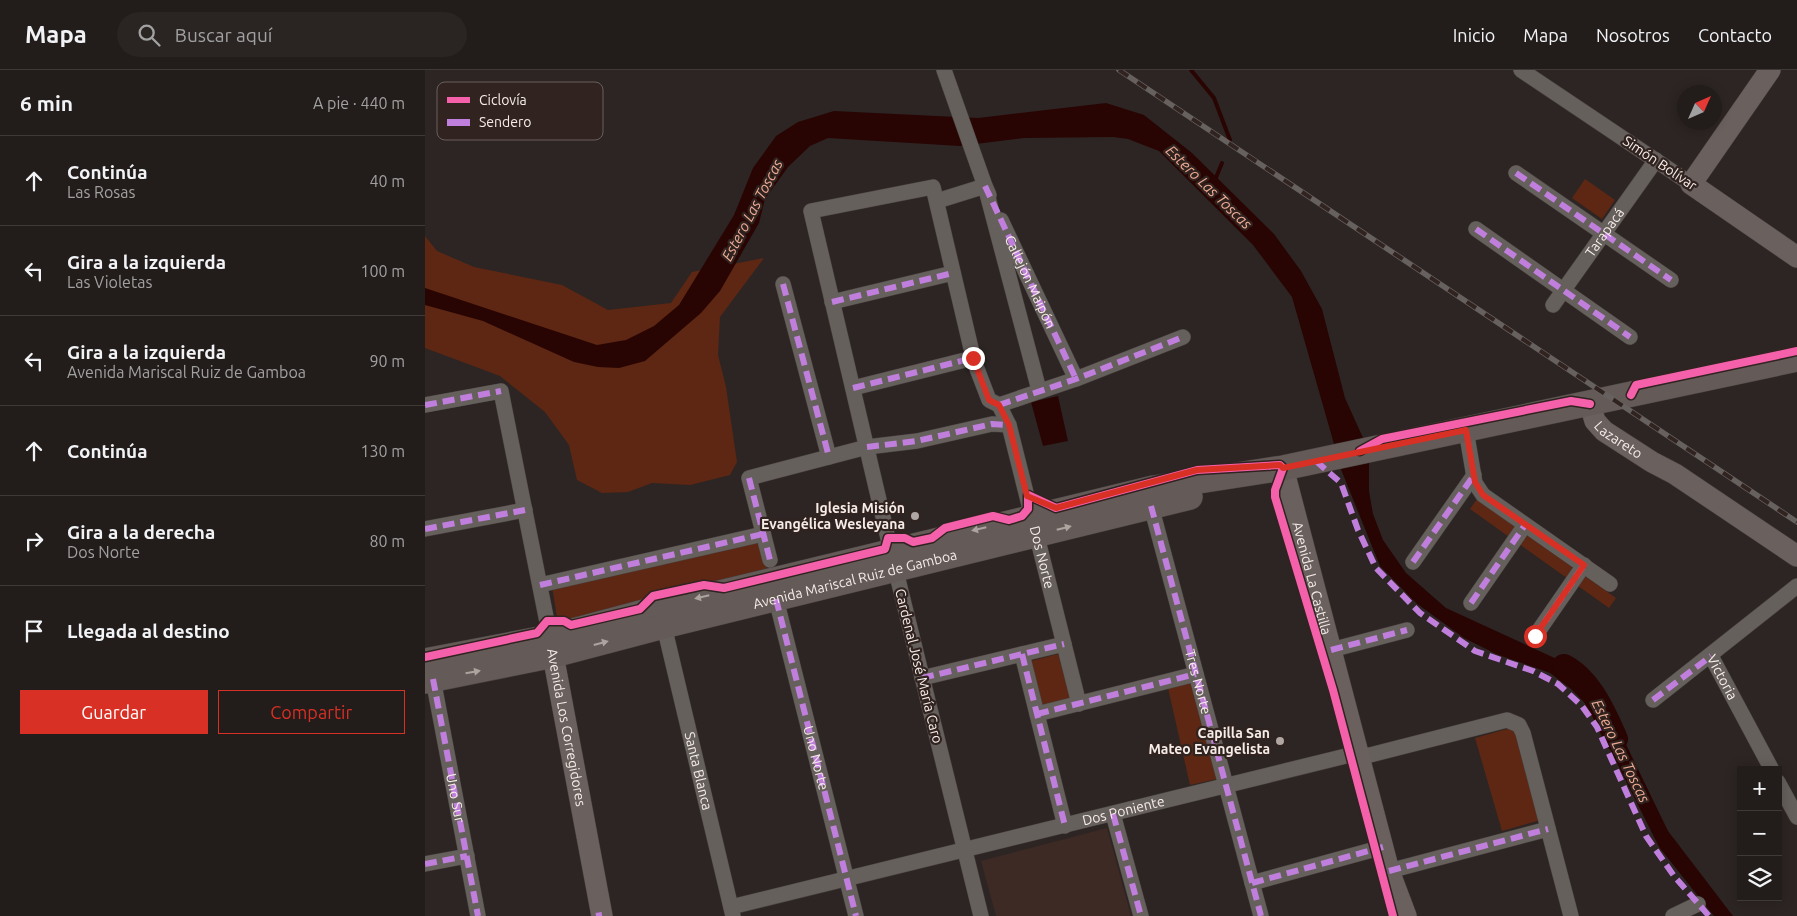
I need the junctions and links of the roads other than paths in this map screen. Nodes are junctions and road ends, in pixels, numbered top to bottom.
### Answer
1 (944, 70) edge
2 (1521, 70) edge
3 (1770, 70) edge
4 (1656, 160) junction
5 (1516, 173) dead end
6 (1691, 184) junction
7 (985, 186) junction
8 (935, 194) junction
9 (1475, 230) dead end
10 (1604, 233) junction
11 (1797, 256) edge
12 (953, 273) junction
13 (1671, 280) dead end
14 (783, 284) dead end
15 (1563, 290) junction
16 (833, 302) junction
17 (1553, 305) dead end
18 (1183, 337) dead end
19 (1630, 337) dead end
20 (973, 358) junction
21 (1797, 359) edge
22 (1076, 379) junction
23 (853, 388) junction
24 (1039, 390) junction
25 (1589, 404) junction
26 (425, 405) edge
27 (999, 405) junction
28 (1009, 425) junction
29 (1466, 430) junction
30 (867, 447) junction
31 (829, 457) junction
32 (1283, 468) junction
33 (1474, 475) junction
34 (1151, 506) junction
35 (525, 510) junction
36 (1525, 524) junction
37 (1034, 526) junction
38 (425, 529) edge
39 (763, 534) junction
40 (1797, 556) edge
41 (770, 560) dead end
42 (893, 560) junction
43 (1413, 562) dead end
44 (1584, 565) junction
45 (1610, 584) dead end
46 (540, 585) junction
47 (1797, 586) edge
48 (776, 599) junction
49 (1471, 603) dead end
50 (664, 626) junction
51 (1407, 630) dead end
52 (1535, 636) dead end
53 (1064, 644) junction
54 (552, 646) junction
55 (1331, 650) junction
56 (1022, 654) junction
57 (1711, 656) junction
58 (428, 674) edge
59 (1196, 674) junction
60 (922, 678) junction
61 (1653, 700) dead end
62 (1079, 704) junction
63 (1037, 714) junction
64 (1359, 755) junction
65 (1770, 766) edge
66 (1226, 786) junction
67 (1782, 789) edge
68 (1113, 814) junction
69 (1797, 817) edge
70 (1065, 826) junction
71 (1548, 829) junction
72 (1383, 847) junction
73 (965, 850) junction
74 (467, 856) junction
75 (425, 864) edge
76 (846, 879) junction
77 (1392, 880) junction
78 (1252, 883) junction
79 (1698, 904) dead end
80 (732, 911) edge
81 (478, 916) edge
82 (600, 916) edge
83 (856, 916) edge
84 (981, 916) edge
85 (1141, 916) edge
86 (1261, 916) edge
87 (1398, 916) edge
88 (1406, 916) edge
89 (1571, 916) edge
90 (1673, 916) edge

1 - 7 street, Callejón Maipón
2 - 4 street, Simón Bolívar
3 - 6 street
4 - 6 street, Simón Bolívar
4 - 10 street, Tarapacá
5 - 10 street
6 - 11 street, Simón Bolívar
7 - 8 street
7 - 22 street, Callejón Maipón
7 - 24 street, Callejón Maipón
8 - 12 street, Dos Norte
8 - 16 street, Cardenal José María Caro
9 - 15 street
10 - 13 street
10 - 15 street, Tarapacá
12 - 16 street
12 - 20 street, Dos Norte
14 - 31 street
15 - 17 street, Tarapacá
15 - 19 street
16 - 23 street, Cardenal José María Caro
18 - 22 street
20 - 23 street
20 - 27 street, Dos Norte
21 - 25 main road, Avenida Mariscal Ruiz de Gamboa
22 - 24 street
23 - 30 street, Cardenal José María Caro
24 - 27 street
25 - 29 main road, Avenida Mariscal Ruiz de Gamboa
25 - 40 street, Lazareto
26 - 35 street, Avenida Los Corregidores
27 - 28 street, Dos Norte
28 - 30 street
28 - 37 street, Dos Norte
29 - 32 main road, Avenida Mariscal Ruiz de Gamboa
29 - 33 street
30 - 31 street
30 - 42 street, Cardenal José María Caro
31 - 39 street
32 - 34 main road, Avenida Mariscal Ruiz de Gamboa
32 - 37 main road, Avenida Mariscal Ruiz de Gamboa
32 - 55 street, Avenida La Castilla
33 - 36 street
33 - 43 street
37 -> 34 main road, Avenida Mariscal Ruiz de Gamboa
34 - 59 street, Tres Norte
35 - 38 street
35 - 46 street, Avenida Los Corregidores
36 - 44 street
36 - 49 street
37 - 42 main road, Avenida Mariscal Ruiz de Gamboa
37 - 53 street, Dos Norte
39 - 41 street
39 - 46 street
42 - 48 main road, Avenida Mariscal Ruiz de Gamboa
42 -> 54 main road, Avenida Mariscal Ruiz de Gamboa
42 - 60 street, Cardenal José María Caro
44 - 45 street
44 - 52 street
46 - 54 street, Avenida Los Corregidores
47 - 57 street, Victoria
48 - 50 main road, Avenida Mariscal Ruiz de Gamboa
48 - 76 street, Uno Norte
54 -> 50 main road, Avenida Mariscal Ruiz de Gamboa
50 - 80 street, Santa Blanca
51 - 55 street
53 - 56 street
53 - 62 street, Dos Norte
54 - 58 main road, Avenida Mariscal Ruiz de Gamboa
54 - 82 street, Avenida Los Corregidores
55 - 64 street, Avenida La Castilla
56 - 60 street
56 - 63 street
57 - 61 street
57 - 65 street, Victoria
58 - 74 street, Uno Sur
59 - 62 street
59 - 66 street, Tres Norte
60 - 73 street, Cardenal José María Caro
62 - 63 street
63 - 70 street
64 - 66 street, Dos Poniente
64 - 71 street, Dos Poniente
64 - 72 street, Avenida La Castilla
66 - 68 street, Dos Poniente
66 - 78 street, Tres Norte
67 - 69 street
68 - 70 street, Dos Poniente
68 - 85 street
70 - 73 street, Dos Poniente
71 - 77 street
71 - 89 street
72 - 77 street, Avenida La Castilla
72 - 78 street
73 - 76 street, Dos Poniente
73 - 84 street, Cardenal José María Caro
74 - 75 street
74 - 81 street, Uno Sur
76 - 80 street, Dos Poniente
76 - 83 street, Uno Norte
77 - 87 street, Avenida La Castilla
77 - 88 street, Avenida La Castilla
78 - 86 street, Tres Norte
79 - 90 street

